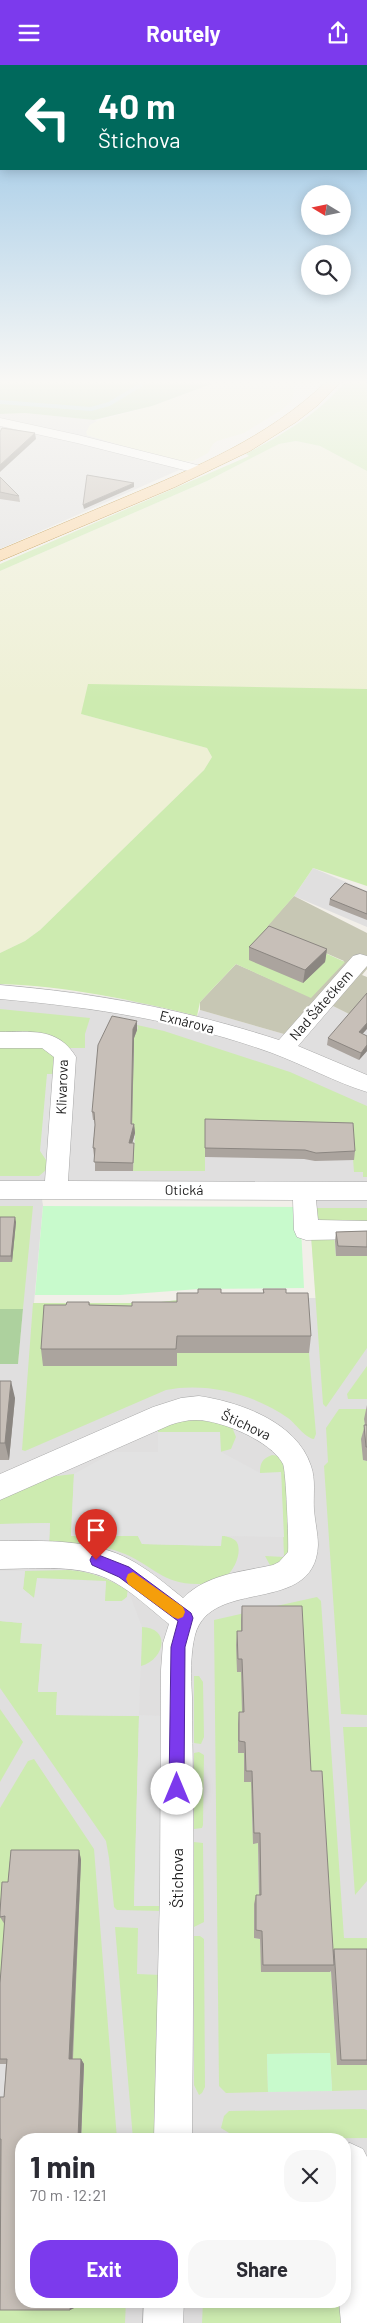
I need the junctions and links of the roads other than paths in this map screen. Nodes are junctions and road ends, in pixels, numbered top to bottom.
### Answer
1 (157, 488) edge
2 (0, 556) edge
3 (360, 961) dead end
4 (0, 992) edge
5 (0, 1040) edge
6 (283, 1049) junction
7 (367, 1084) edge
8 (0, 1190) edge
9 (56, 1190) junction
10 (304, 1191) junction
11 (367, 1191) edge
12 (365, 1230) edge
13 (0, 1487) edge
14 (0, 1555) edge
15 (186, 1618) junction
16 (173, 2133) edge
17 (354, 2162) edge
18 (164, 2308) edge
19 (163, 2323) edge
20 (361, 2323) edge

1 - 2 main road
3 - 6 street, Nad Šátečkem
4 - 6 street, Exnárova
5 - 9 street, Klivarova
6 - 7 street, Exnárova
8 - 9 street, Otická
9 - 10 street, Otická
10 - 11 street, Otická
10 - 12 street
13 - 15 street, Štichova
14 - 15 street
15 - 16 street, Štichova
17 - 20 street
18 - 19 street

